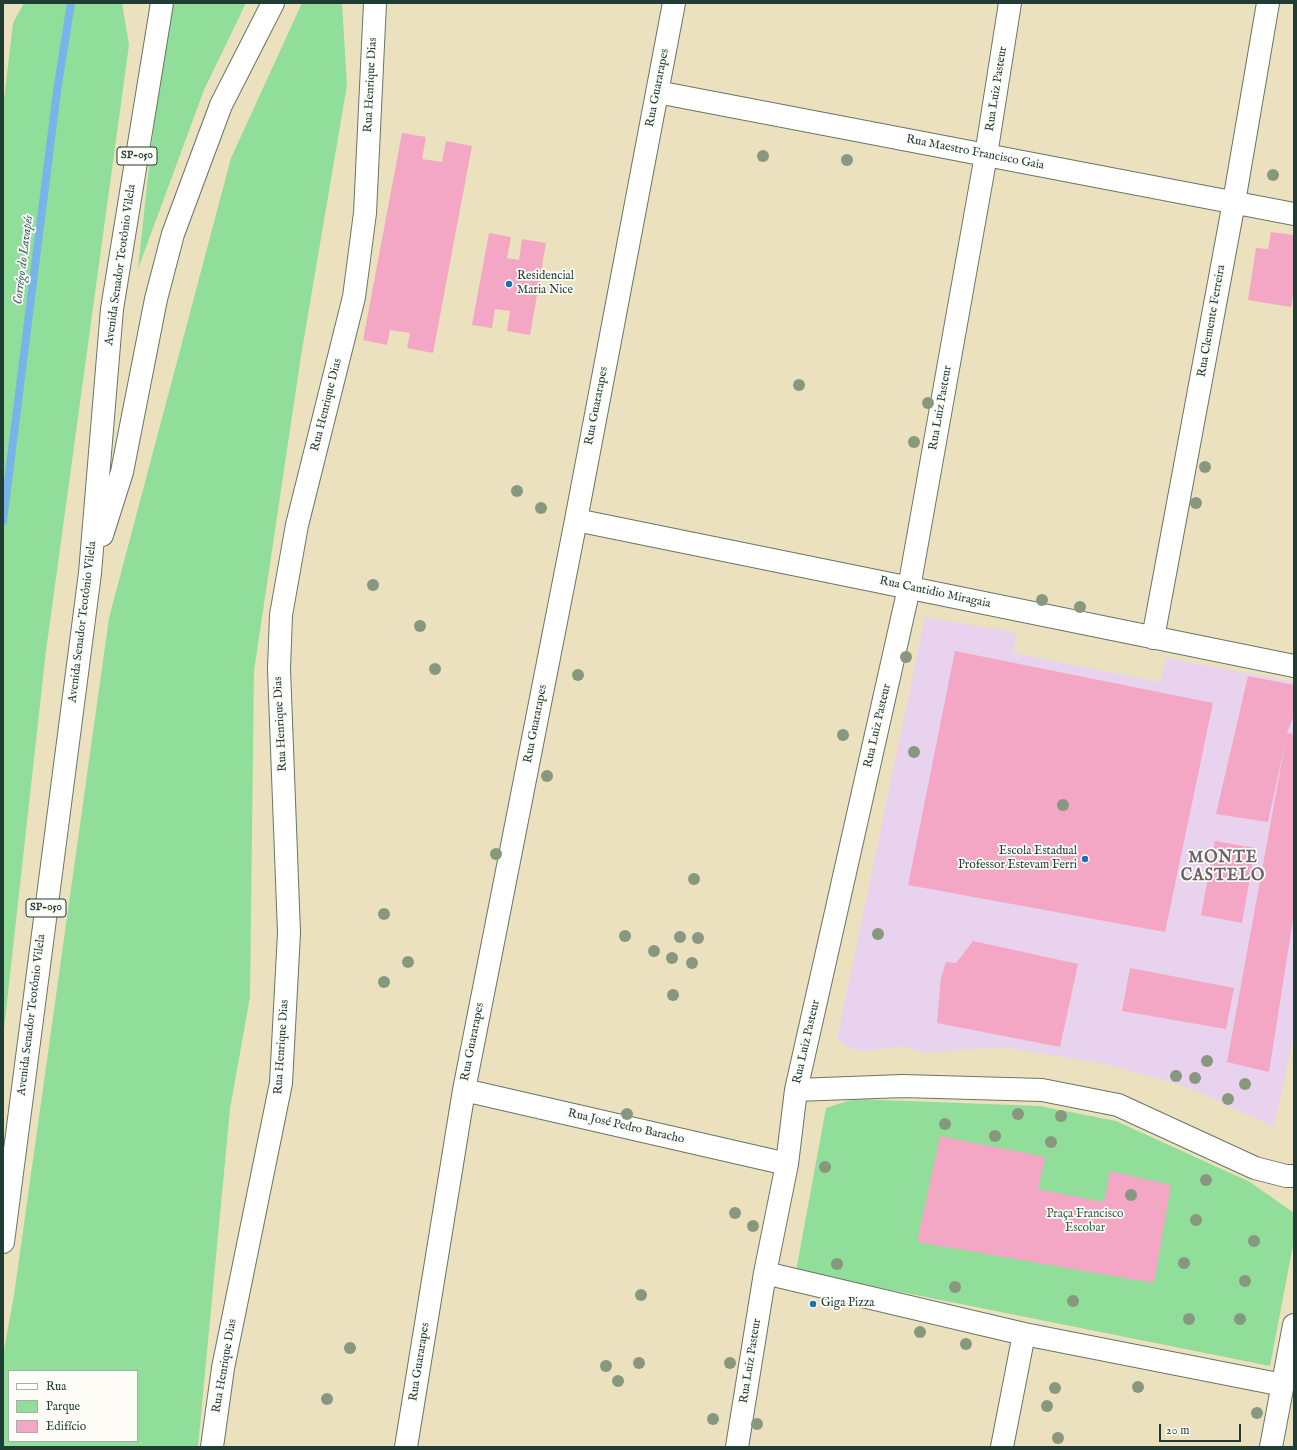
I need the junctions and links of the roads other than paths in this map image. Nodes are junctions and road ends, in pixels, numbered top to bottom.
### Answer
1 (162, 3) edge
2 (273, 3) edge
3 (375, 3) edge
4 (674, 3) edge
5 (1010, 3) edge
6 (1268, 3) edge
7 (657, 92) junction
8 (986, 155) junction
9 (1234, 202) junction
10 (1294, 214) edge
11 (576, 520) junction
12 (90, 573) junction
13 (909, 588) junction
14 (1153, 638) junction
15 (1294, 666) edge
16 (464, 1090) junction
17 (796, 1090) junction
18 (787, 1164) junction
19 (1294, 1176) edge
20 (3, 1242) edge
21 (765, 1273) junction
22 (1294, 1325) edge
23 (1024, 1334) junction
24 (1283, 1385) junction
25 (212, 1447) edge
26 (406, 1447) edge
27 (737, 1447) edge
28 (1002, 1447) edge
29 (1271, 1447) edge

1 - 12 main road, Avenida Senador Teotônio Vilela / SP-050
2 - 12 main road
3 - 25 main road, Rua Henrique Dias
4 - 7 main road, Rua Guararapes
5 - 8 main road, Rua Luiz Pasteur
6 - 9 main road, Rua Clemente Ferreira
7 - 8 main road, Rua Maestro Francisco Gaia
7 - 11 main road, Rua Guararapes
8 - 9 main road, Rua Maestro Francisco Gaia
8 - 13 main road, Rua Luiz Pasteur
9 - 10 main road, Rua Maestro Francisco Gaia
9 - 14 main road, Rua Clemente Ferreira
11 - 13 main road, Rua Cantidio Miragaia
11 - 16 main road, Rua Guararapes
12 - 20 main road, Avenida Senador Teotônio Vilela / SP-050
13 - 14 main road, Rua Cantidio Miragaia
13 - 17 main road, Rua Luiz Pasteur
14 - 15 main road, Rua Cantidio Miragaia
16 - 18 main road, Rua José Pedro Baracho
16 - 26 main road, Rua Guararapes
17 - 18 main road, Rua Luiz Pasteur
17 - 19 main road
18 - 21 main road, Rua Luiz Pasteur
21 - 23 main road
21 - 27 main road, Rua Luiz Pasteur
22 - 24 main road
23 - 24 main road
23 - 28 main road
24 - 29 main road

